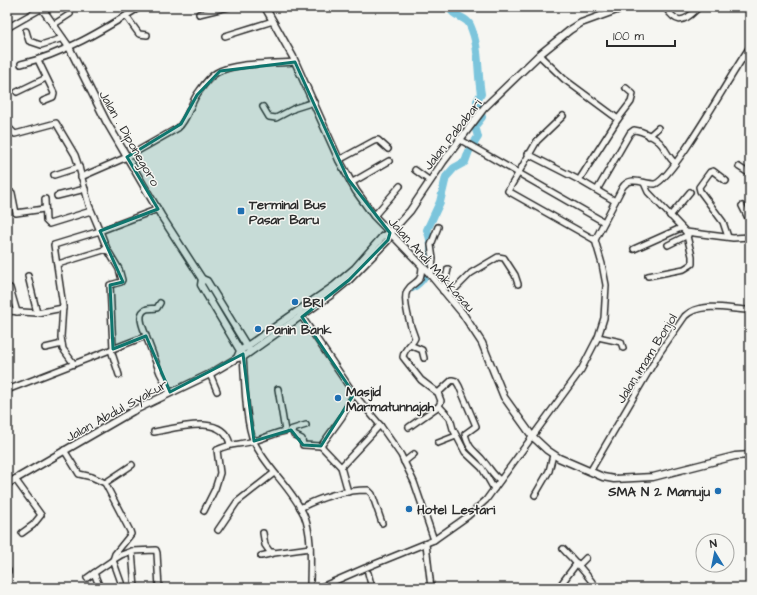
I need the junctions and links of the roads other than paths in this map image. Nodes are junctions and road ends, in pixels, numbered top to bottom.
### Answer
1 (43, 7) edge
2 (140, 7) edge
3 (228, 7) edge
4 (265, 7) edge
5 (625, 7) edge
6 (665, 7) edge
7 (696, 10) dead end
8 (70, 14) dead end
9 (198, 14) dead end
10 (126, 16) junction
11 (273, 21) junction
12 (54, 25) junction
13 (7, 28) edge
14 (26, 31) dead end
15 (147, 35) dead end
16 (225, 36) dead end
17 (63, 38) junction
18 (68, 47) junction
19 (750, 47) edge
20 (539, 55) junction
21 (38, 60) junction
22 (295, 62) junction
23 (21, 64) dead end
24 (46, 78) junction
25 (626, 88) dead end
26 (17, 92) dead end
27 (44, 101) dead end
28 (314, 102) junction
29 (263, 107) dead end
30 (563, 116) dead end
31 (618, 119) junction
32 (7, 126) edge
33 (658, 128) dead end
34 (649, 136) junction
35 (459, 139) junction
36 (388, 149) dead end
37 (528, 154) junction
38 (127, 157) junction
39 (339, 160) junction
40 (389, 161) dead end
41 (675, 163) junction
42 (79, 167) junction
43 (739, 167) dead end
44 (415, 170) dead end
45 (518, 173) junction
46 (750, 174) edge
47 (54, 175) dead end
48 (83, 177) junction
49 (579, 180) junction
50 (430, 181) junction
51 (726, 181) dead end
52 (351, 183) junction
53 (644, 183) junction
54 (400, 186) dead end
55 (85, 189) junction
56 (597, 190) junction
57 (690, 192) dead end
58 (12, 194) dead end
59 (57, 196) dead end
60 (45, 199) dead end
61 (615, 201) junction
62 (742, 206) dead end
63 (44, 209) junction
64 (158, 209) junction
65 (91, 211) junction
66 (374, 216) junction
67 (670, 216) junction
68 (604, 222) junction
69 (750, 222) edge
70 (438, 227) dead end
71 (681, 228) junction
72 (100, 230) junction
73 (390, 233) junction
74 (687, 234) junction
75 (728, 237) junction
76 (750, 237) edge
77 (596, 240) junction
78 (668, 245) dead end
79 (106, 249) junction
80 (634, 249) dead end
81 (58, 264) junction
82 (448, 269) dead end
83 (426, 271) junction
84 (28, 276) dead end
85 (648, 276) dead end
86 (202, 279) junction
87 (518, 284) dead end
88 (10, 288) dead end
89 (443, 291) junction
90 (448, 296) junction
91 (160, 303) dead end
92 (63, 308) junction
93 (750, 310) edge
94 (7, 311) edge
95 (17, 312) junction
96 (37, 313) junction
97 (300, 314) junction
98 (146, 336) junction
99 (598, 337) junction
100 (62, 344) junction
101 (247, 346) junction
102 (411, 347) junction
103 (45, 348) dead end
104 (623, 348) dead end
105 (112, 349) junction
106 (251, 353) junction
107 (240, 355) junction
108 (424, 358) dead end
109 (74, 364) junction
110 (210, 374) junction
111 (119, 375) dead end
112 (278, 389) dead end
113 (7, 390) edge
114 (218, 391) dead end
115 (170, 392) junction
116 (438, 393) junction
117 (354, 394) junction
118 (439, 406) junction
119 (306, 425) dead end
120 (380, 425) junction
121 (409, 427) dead end
122 (292, 430) junction
123 (285, 431) junction
124 (154, 432) dead end
125 (460, 436) junction
126 (532, 436) junction
127 (254, 441) junction
128 (438, 443) dead end
129 (230, 444) junction
130 (321, 446) junction
131 (64, 450) junction
132 (414, 454) dead end
133 (553, 455) junction
134 (750, 456) edge
135 (404, 462) junction
136 (132, 465) dead end
137 (342, 467) junction
138 (591, 470) junction
139 (274, 473) junction
140 (15, 479) junction
141 (7, 484) edge
142 (105, 484) junction
143 (497, 484) junction
144 (348, 492) junction
145 (535, 495) dead end
146 (300, 508) junction
147 (204, 511) dead end
148 (382, 523) dead end
149 (218, 530) dead end
150 (22, 532) dead end
151 (263, 533) dead end
152 (434, 540) junction
153 (426, 544) junction
154 (310, 548) junction
155 (563, 549) dead end
156 (132, 551) junction
157 (274, 552) junction
158 (261, 556) dead end
159 (586, 558) dead end
160 (113, 560) junction
161 (578, 564) junction
162 (94, 573) junction
163 (368, 573) dead end
164 (87, 578) dead end
165 (100, 588) edge
166 (123, 588) edge
167 (135, 588) edge
168 (159, 588) edge
169 (310, 588) edge
170 (319, 588) edge
171 (372, 588) edge
172 (431, 588) edge
173 (560, 588) edge
174 (596, 588) edge

1 - 12 street, Jalan . Diponegoro
1 - 13 street
2 - 10 street
3 - 9 street
4 - 11 street, Jalan Andi Makkasau
5 - 20 street, Jalan Pababari
6 - 7 street
8 - 12 street
10 - 15 street
10 - 18 street
11 - 16 street
11 - 22 street, Jalan Andi Makkasau
12 - 17 street, Jalan . Diponegoro
14 - 17 street
17 - 18 street, Jalan . Diponegoro
18 - 21 street
18 - 38 street, Jalan . Diponegoro
19 - 41 street
20 - 31 street
20 - 35 street, Jalan Pababari
21 - 23 street
21 - 24 street
22 - 28 street, Jalan Andi Makkasau
22 - 38 street
24 - 26 street
24 - 27 street
25 - 31 street
28 - 29 street
28 - 39 street, Jalan Andi Makkasau
30 - 37 street
31 - 49 street
32 - 42 street
33 - 34 street
34 - 41 street
34 - 56 street
35 - 45 street
35 - 50 street, Jalan Pababari
36 - 39 street
37 - 45 street
37 - 49 street
38 - 48 street
38 - 64 street, Jalan . Diponegoro
39 - 52 street, Jalan Andi Makkasau
40 - 52 street
41 - 53 street
42 - 47 street
42 - 48 street
43 - 46 street
44 - 50 street
45 - 68 street
45 - 77 street
48 - 55 street
49 - 56 street
50 - 73 street, Jalan Pababari
51 - 75 street
52 - 66 street, Jalan Andi Makkasau
53 - 61 street
53 - 67 street
54 - 66 street
55 - 59 street
55 - 65 street
56 - 61 street
57 - 67 street
58 - 63 street
60 - 63 street
61 - 68 street
62 - 69 street
63 - 65 street
64 - 72 street
64 - 86 street, Jalan . Diponegoro
65 - 72 street
66 - 73 street, Jalan Andi Makkasau
67 - 71 street
68 - 77 street
70 - 83 street
71 - 74 street
71 - 80 street
72 - 79 street
72 - 81 street
73 - 83 street, Jalan Andi Makkasau
73 - 97 street, Jalan Abdul Syakur
74 - 75 street
74 - 78 street
74 - 85 street
75 - 76 street
77 - 99 street
79 - 81 street
79 - 105 street
81 - 92 street
82 - 89 street
83 - 89 street, Jalan Andi Makkasau
83 - 102 street
84 - 96 street
86 - 101 street
86 - 107 street
87 - 90 street
88 - 95 street
89 - 90 street, Jalan Andi Makkasau
90 - 126 street, Jalan Andi Makkasau
91 - 98 street
92 - 96 street
92 - 100 street
93 - 138 street, Jalan Imam Bonjol
94 - 95 street
95 - 96 street
97 - 101 street, Jalan Abdul Syakur
97 - 106 street, Jalan Abdul Syakur
97 - 117 street
98 - 105 street
98 - 115 street
99 - 104 street
99 - 126 street
100 - 103 street
100 - 109 street
101 - 106 street
101 - 107 street, Jalan Abdul Syakur
102 - 108 street
102 - 116 street
105 - 109 street
105 - 111 street
106 - 107 street, Jalan Abdul Syakur
107 - 110 street, Jalan Abdul Syakur
107 - 127 street
109 - 113 street
110 - 114 street
110 - 115 street, Jalan Abdul Syakur
112 - 123 street
115 - 131 street, Jalan Abdul Syakur
116 - 118 street
116 - 125 street
117 - 120 street
117 - 130 street
118 - 121 street
118 - 125 street
119 - 122 street
120 - 135 street
120 - 137 street
122 - 123 street
122 - 130 street
123 - 127 street
124 - 129 street
125 - 128 street
125 - 143 street
125 - 143 street
126 - 133 street, Jalan Andi Makkasau
126 - 143 street
127 - 129 street
127 - 139 street
129 - 147 street
130 - 137 street
131 - 140 street, Jalan Abdul Syakur
131 - 142 street
132 - 135 street
133 - 138 street, Jalan Andi Makkasau
133 - 145 street
134 - 138 street, Jalan Andi Makkasau
135 - 152 street
136 - 142 street
137 - 144 street
139 - 146 street
139 - 149 street
140 - 141 street, Jalan Abdul Syakur
140 - 150 street
142 - 160 street
143 - 152 street
144 - 146 street
144 - 148 street
146 - 154 street
151 - 157 street
152 - 153 street
153 - 170 street
153 - 172 street
154 - 157 street
154 - 169 street
155 - 161 street
156 - 160 street
156 - 167 street
156 - 168 street
157 - 158 street
159 - 161 street
160 - 162 street
160 - 166 street
161 - 173 street
161 - 174 street
162 - 164 street
162 - 165 street
163 - 171 street

